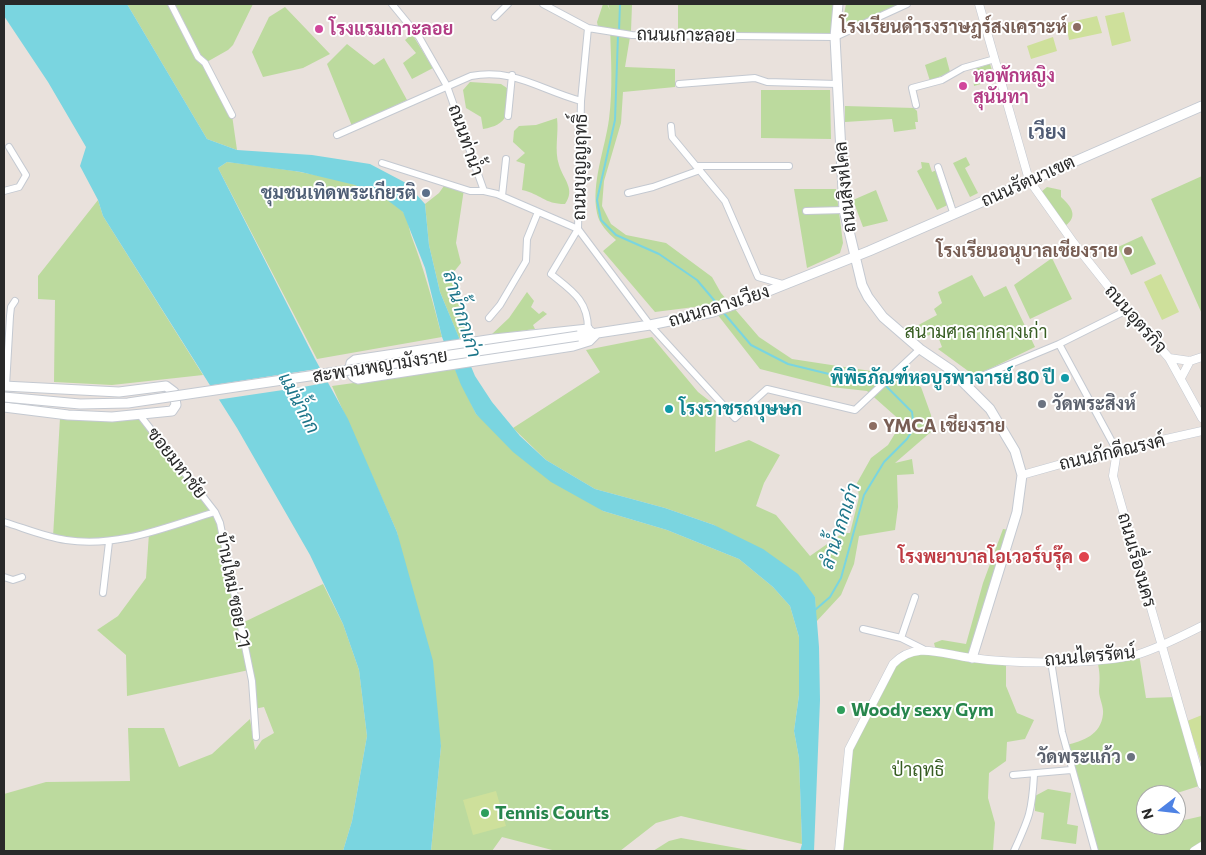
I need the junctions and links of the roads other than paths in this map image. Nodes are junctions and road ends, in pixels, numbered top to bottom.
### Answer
1 (171, 4) edge
2 (392, 4) edge
3 (508, 4) edge
4 (543, 4) edge
5 (838, 4) edge
6 (907, 4) edge
7 (979, 4) edge
8 (496, 17) dead end
9 (588, 28) junction
10 (835, 37) junction
11 (994, 59) junction
12 (512, 75) junction
13 (679, 84) dead end
14 (837, 84) junction
15 (447, 86) junction
16 (581, 101) junction
17 (916, 105) dead end
18 (1202, 106) edge
19 (232, 115) dead end
20 (508, 116) dead end
21 (671, 126) dead end
22 (337, 135) dead end
23 (9, 147) dead end
24 (506, 159) dead end
25 (382, 163) dead end
26 (790, 166) dead end
27 (938, 167) dead end
28 (698, 168) junction
29 (1029, 180) junction
30 (4, 191) edge
31 (484, 191) junction
32 (628, 193) dead end
33 (502, 196) junction
34 (844, 210) junction
35 (806, 211) dead end
36 (538, 212) junction
37 (954, 215) junction
38 (578, 229) junction
39 (855, 257) junction
40 (787, 285) junction
41 (15, 301) dead end
42 (1127, 310) junction
43 (489, 318) dead end
44 (650, 325) junction
45 (593, 331) junction
46 (578, 336) joint
47 (1059, 344) junction
48 (920, 349) junction
49 (1202, 357) edge
50 (1169, 358) junction
51 (1190, 361) junction
52 (1180, 378) junction
53 (965, 383) junction
54 (5, 386) edge
55 (4, 396) edge
56 (4, 407) edge
57 (139, 414) junction
58 (1202, 418) edge
59 (1202, 431) edge
60 (1117, 451) junction
61 (1022, 474) junction
62 (215, 512) junction
63 (4, 522) edge
64 (109, 542) junction
65 (4, 577) edge
66 (22, 577) dead end
67 (103, 593) dead end
68 (915, 596) dead end
69 (1202, 626) edge
70 (863, 628) dead end
71 (902, 638) junction
72 (1160, 646) junction
73 (923, 649) junction
74 (972, 658) junction
75 (1051, 661) junction
76 (256, 737) dead end
77 (1071, 770) junction
78 (1013, 775) dead end
79 (1034, 775) junction
80 (1202, 785) edge
81 (1202, 846) edge
82 (838, 851) edge
83 (1014, 851) edge
84 (1095, 851) edge
85 (1194, 851) edge

1 - 19 street
2 - 15 street, ถนนท่าน้ำ
3 - 8 street
4 - 9 street, ถนนเกาะลอย
5 - 10 main road, ถนนสิงหไคล
6 - 10 street
7 - 11 street, ถนนอุตรกิจ
9 - 10 street, ถนนเกาะลอย
9 - 16 street, ถนนบุญญฤทธิ์
10 - 14 main road, ถนนสิงหไคล
11 - 17 street
11 - 29 street, ถนนอุตรกิจ
12 - 15 street
12 - 16 street
12 - 20 street
13 - 14 street
14 - 34 main road, ถนนสิงหไคล
15 - 22 street
15 - 31 street, ถนนท่าน้ำ
16 - 38 street, ถนนบุญญฤทธิ์
18 - 29 main road, ถนนรัตนาเขต
21 - 28 street
23 - 30 street
24 - 33 street
25 - 31 street
26 - 28 street
27 - 37 street
28 - 32 street
28 - 40 street
29 - 37 main road, ถนนรัตนาเขต
29 - 42 street, ถนนอุตรกิจ
31 - 33 street, ถนนท่าน้ำ
33 - 36 street, ถนนท่าน้ำ
34 - 35 street
34 - 39 main road, ถนนสิงหไคล
36 - 38 street, ถนนท่าน้ำ
36 - 43 street
37 - 39 main road, ถนนรัตนาเขต
38 - 44 street, ถนนบุญญฤทธิ์
38 - 45 street
39 - 40 main road, ถนนกลางเวียง
39 - 48 main road, ถนนสิงหไคล
40 - 44 main road, ถนนกลางเวียง
41 - 54 street
42 - 47 street
42 - 50 street, ถนนอุตรกิจ
44 - 45 main road, ถนนกลางเวียง
44 - 48 street, ถนนบุญญฤทธิ์
45 - 45 main road
45 - 46 main road, ถนนกลางเวียง
46 - 55 main road, สะพานพญามังราย, bridge
47 - 53 street
47 - 60 street
48 - 53 main road, ถนนสิงหไคล
49 - 51 street
50 - 51 street
50 - 52 street, ถนนอุตรกิจ
51 - 52 street
52 - 58 street, ถนนอุตรกิจ
53 - 61 main road, ถนนสิงหไคล
54 - 57 main road
56 - 57 main road
57 - 62 street, ซอยมหาชัย
59 - 60 street, ถนนภักดีณรงค์
60 - 61 street, ถนนภักดีณรงค์
60 - 72 street, ถนนเรื่องนคร
61 - 74 main road, ถนนสิงหไคล
62 - 64 street, บ้านใหม่ ซอย 21
62 - 76 street, บ้านใหม่ ซอย 21
63 - 64 street, บ้านใหม่ ซอย 21
64 - 67 street
65 - 66 street
68 - 71 street
69 - 72 street, ถนนไตรรัตน์
70 - 71 street
71 - 73 street
72 - 75 street, ถนนไตรรัตน์
72 - 80 street, ถนนเรื่องนคร
73 - 74 street, ถนนไตรรัตน์
73 - 82 street
74 - 75 street, ถนนไตรรัตน์
75 - 77 street
77 - 79 street
77 - 84 street
78 - 79 street
79 - 83 street
81 - 85 street

